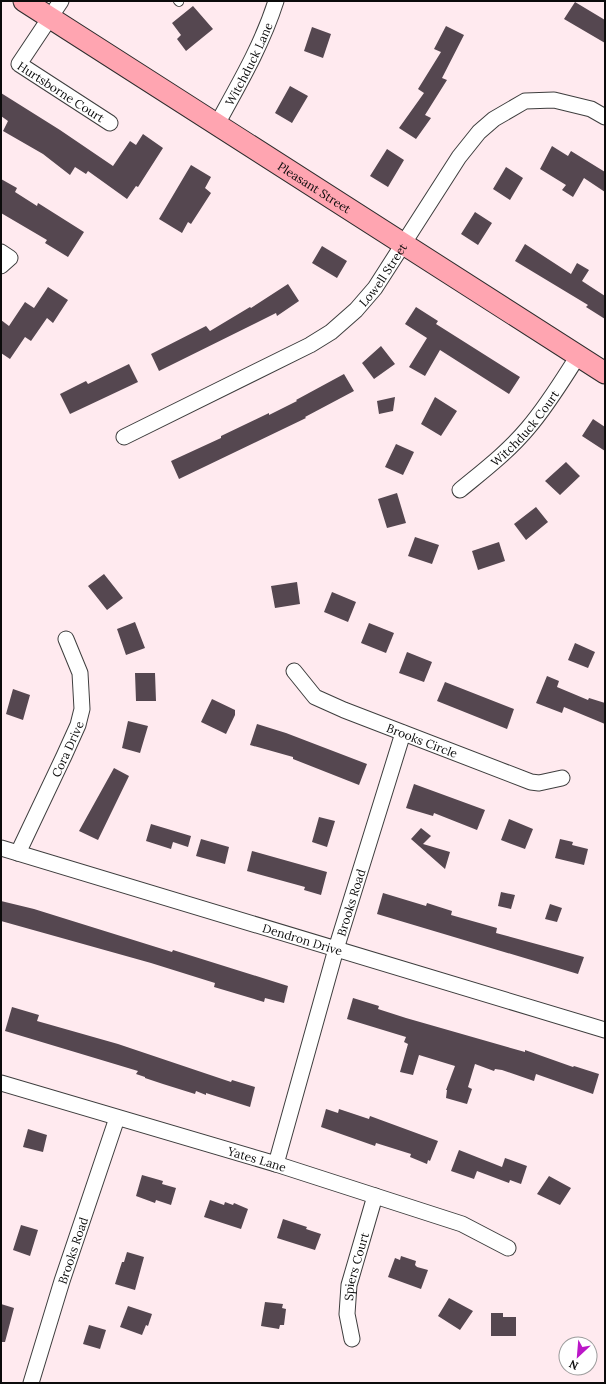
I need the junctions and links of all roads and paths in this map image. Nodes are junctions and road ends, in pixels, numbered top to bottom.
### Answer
1 (24, 1) edge
2 (276, 1) edge
3 (56, 9) edge
4 (605, 116) edge
5 (110, 123) dead end
6 (217, 124) junction
7 (404, 244) junction
8 (1, 252) edge
9 (1, 266) edge
10 (578, 356) junction
11 (605, 373) edge
12 (124, 437) dead end
13 (460, 490) dead end
14 (66, 639) dead end
15 (294, 672) dead end
16 (403, 733) junction
17 (562, 778) dead end
18 (1, 848) edge
19 (18, 853) junction
20 (336, 949) junction
21 (605, 1030) edge
22 (1, 1083) edge
23 (117, 1118) junction
24 (276, 1164) junction
25 (374, 1196) junction
26 (508, 1248) dead end
27 (352, 1339) dead end
28 (31, 1383) edge

1 - 3 street, Pleasant Street
2 - 6 street, Witchduck Lane
3 - 5 street, Hurtsborne Court
3 - 6 street, Pleasant Street
4 - 7 street, Lowell Street
6 - 7 street, Pleasant Street
7 - 10 street, Pleasant Street
7 - 12 street, Lowell Street
8 - 9 street
10 - 11 street, Pleasant Street
10 - 13 street, Witchduck Court
14 - 19 street, Cora Drive
15 - 16 street, Brooks Circle
16 - 17 street, Brooks Circle
16 - 20 street, Brooks Road
18 - 19 street, Dendron Drive
19 - 20 street, Dendron Drive
20 - 21 street, Dendron Drive
20 - 24 street, Brooks Road
22 - 23 street, Yates Lane
23 - 24 street, Yates Lane
23 - 28 street, Brooks Road
24 - 25 street, Yates Lane
25 - 26 street, Yates Lane
25 - 27 street, Spiers Court

